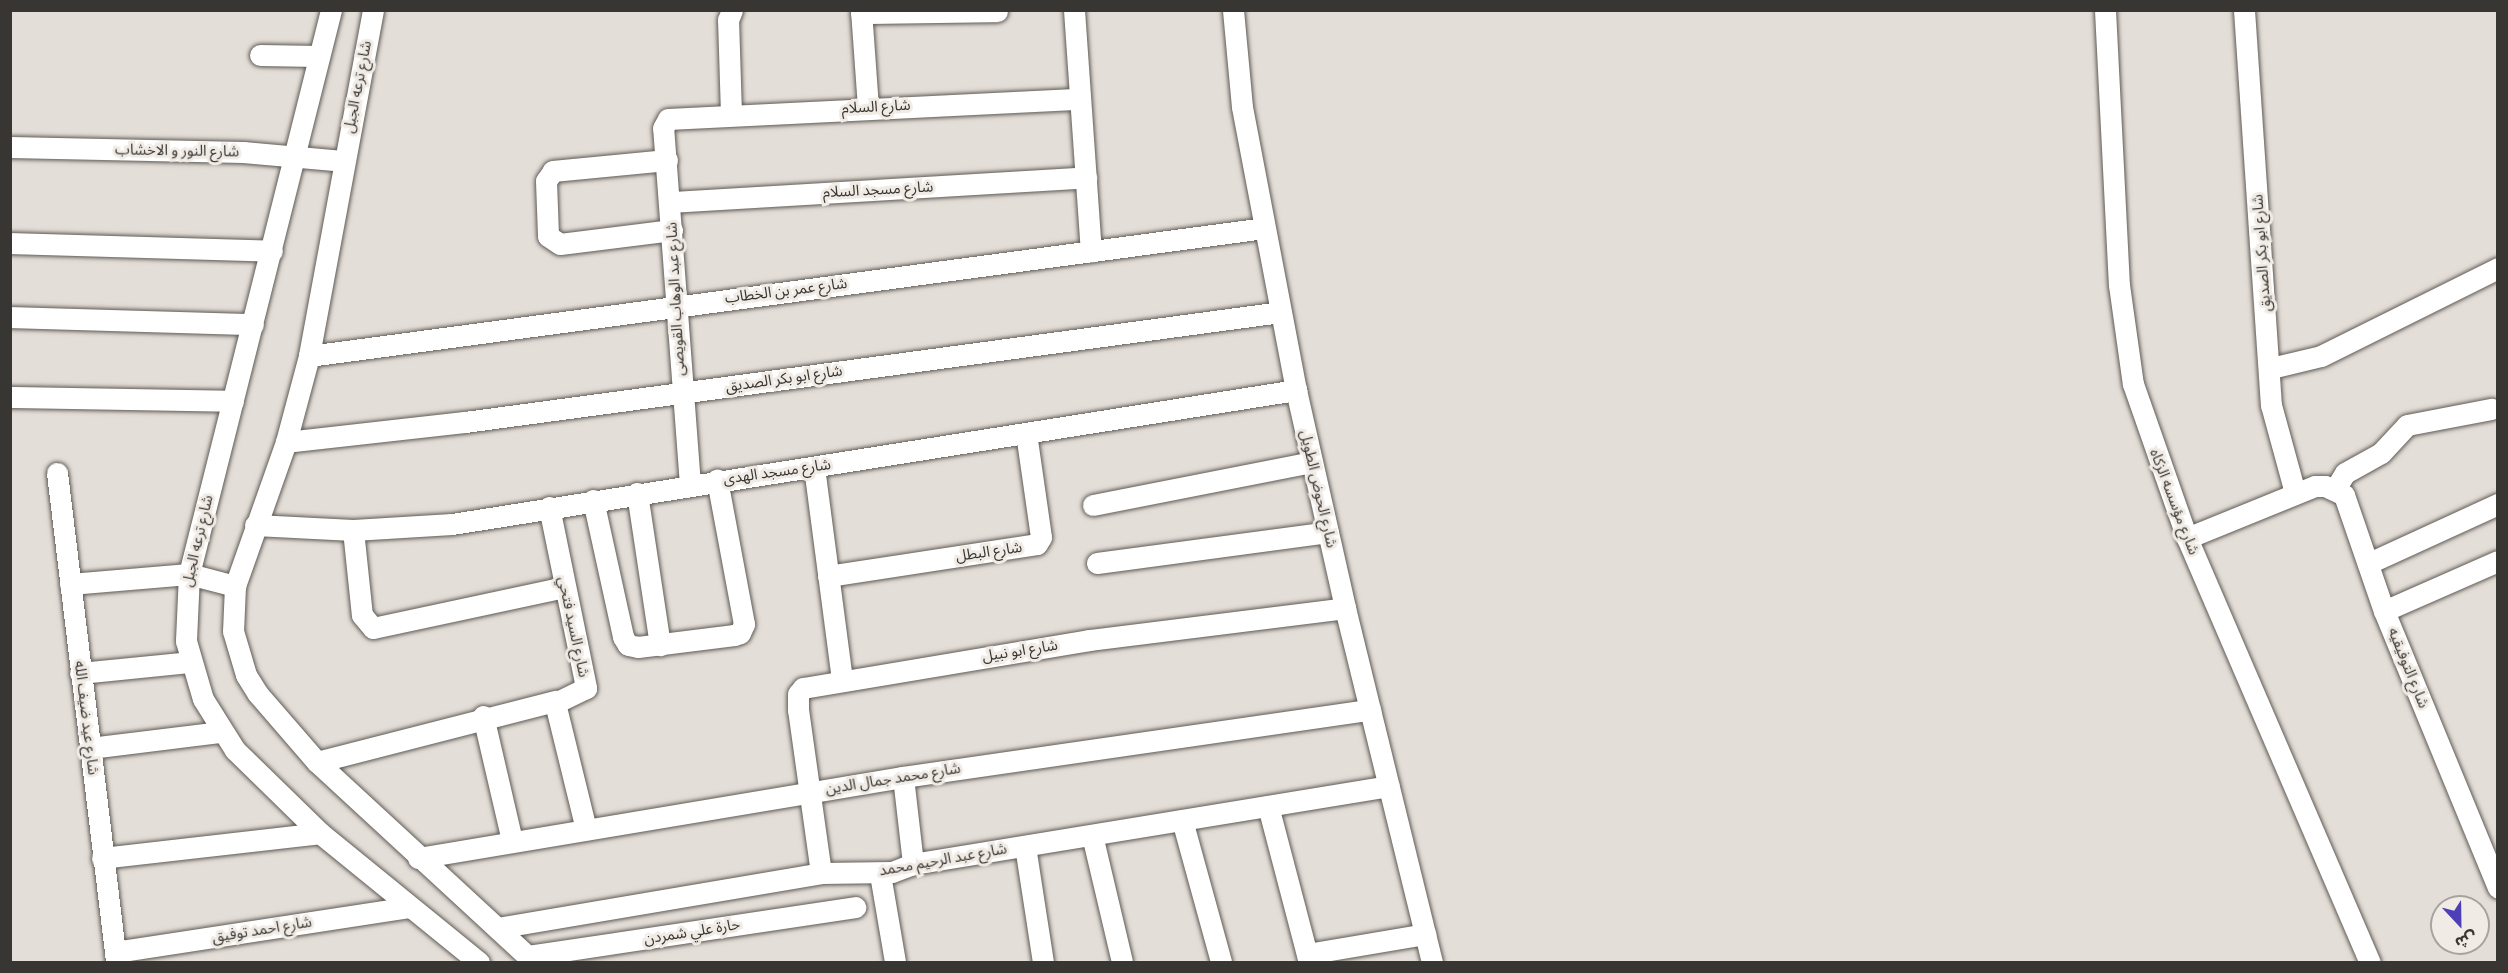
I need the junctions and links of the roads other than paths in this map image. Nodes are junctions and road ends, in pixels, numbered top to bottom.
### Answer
1 (331, 10) edge
2 (373, 10) edge
3 (732, 10) edge
4 (1074, 10) edge
5 (1233, 10) edge
6 (2105, 10) edge
7 (2244, 10) edge
8 (997, 11) edge
9 (861, 12) edge
10 (260, 55) dead end
11 (319, 56) junction
12 (1080, 99) junction
13 (868, 107) junction
14 (731, 114) junction
15 (673, 117) joint
16 (10, 147) edge
17 (292, 155) junction
18 (667, 160) junction
19 (344, 161) junction
20 (1086, 177) junction
21 (671, 202) junction
22 (1264, 228) junction
23 (672, 230) junction
24 (10, 243) edge
25 (272, 251) junction
26 (1091, 251) junction
27 (2498, 268) edge
28 (676, 305) junction
29 (1281, 312) junction
30 (10, 317) edge
31 (253, 324) junction
32 (309, 356) junction
33 (2271, 368) junction
34 (1296, 390) junction
35 (681, 393) junction
36 (10, 397) edge
37 (233, 401) junction
38 (2491, 409) dead end
39 (1026, 433) junction
40 (286, 442) junction
41 (1312, 462) junction
42 (814, 467) junction
43 (57, 473) dead end
44 (717, 480) junction
45 (690, 485) junction
46 (2335, 489) junction
47 (638, 493) junction
48 (2295, 493) junction
49 (593, 500) junction
50 (2498, 504) edge
51 (1092, 505) dead end
52 (549, 507) junction
53 (255, 525) junction
54 (353, 530) junction
55 (1328, 532) junction
56 (2187, 538) junction
57 (2498, 561) edge
58 (1097, 563) dead end
59 (2369, 563) junction
60 (189, 574) junction
61 (828, 576) junction
62 (70, 584) junction
63 (235, 586) junction
64 (565, 587) junction
65 (1345, 608) junction
66 (2384, 611) junction
67 (660, 645) junction
68 (191, 662) junction
69 (80, 673) junction
70 (842, 680) junction
71 (555, 701) junction
72 (1370, 710) junction
73 (483, 716) junction
74 (221, 732) junction
75 (90, 748) junction
76 (317, 762) junction
77 (903, 777) junction
78 (1389, 786) junction
79 (810, 792) junction
80 (1268, 806) junction
81 (1182, 820) junction
82 (586, 829) junction
83 (320, 833) junction
84 (1092, 835) junction
85 (512, 842) junction
86 (1025, 846) junction
87 (102, 858) junction
88 (418, 858) junction
89 (913, 864) junction
90 (821, 873) junction
91 (880, 874) junction
92 (2496, 877) edge
93 (409, 907) junction
94 (855, 907) dead end
95 (497, 928) junction
96 (1425, 934) junction
97 (115, 957) edge
98 (1308, 958) edge
99 (531, 959) edge
100 (479, 963) edge
101 (895, 963) edge
102 (1043, 963) edge
103 (1122, 963) edge
104 (1221, 963) edge
105 (1432, 963) edge
106 (2370, 963) edge

1 - 11 street, شارع ترعه الجبل
2 - 19 street, شارع ترعه الجبل
3 - 14 street
4 - 12 street
5 - 22 street, شارع الحوض الطويل
6 - 56 street, شارع مؤسسه الزكاه
7 - 33 street, شارع ابو بكر الصديق
8 - 9 street
9 - 13 street
10 - 11 street
11 - 17 street, شارع ترعه الجبل
12 - 13 street, شارع السلام
12 - 20 street
13 - 14 street, شارع السلام
14 - 15 street, شارع السلام
15 - 18 street, شارع عبد الوهاب القويصى
16 - 17 street, شارع النور و الاخشاب
17 - 19 street, شارع النور و الاخشاب
17 - 25 street, شارع ترعه الجبل
18 - 21 street, شارع عبد الوهاب القويصى
18 - 23 street
19 - 32 street, شارع ترعه الجبل
20 - 21 street, شارع مسجد السلام
20 - 26 street
21 - 23 street, شارع عبد الوهاب القويصى
22 - 26 street, شارع عمر بن الخطاب
22 - 29 street, شارع الحوض الطويل
23 - 28 street, شارع عبد الوهاب القويصى
24 - 25 street
25 - 31 street, شارع ترعه الجبل
26 - 28 street, شارع عمر بن الخطاب
27 - 33 street
28 - 32 street, شارع عمر بن الخطاب
28 - 35 street, شارع عبد الوهاب القويصى
29 - 34 street, شارع الحوض الطويل
29 - 35 street, شارع ابو بكر الصديق
30 - 31 street
31 - 37 street, شارع ترعه الجبل
32 - 40 street, شارع ترعه الجبل
33 - 48 street, شارع ابو بكر الصديق
34 - 39 street, شارع مسجد الهدى
34 - 41 street, شارع الحوض الطويل
35 - 40 street, شارع ابو بكر الصديق
35 - 45 street, شارع عبد الوهاب القويصى
36 - 37 street
37 - 60 street, شارع ترعه الجبل
38 - 46 street
39 - 42 street, شارع مسجد الهدى
39 - 61 street, شارع البطل
40 - 53 street, شارع ترعه الجبل
41 - 51 street
41 - 55 street, شارع الحوض الطويل
42 - 44 street, شارع مسجد الهدى
42 - 61 street
43 - 62 street, شارع عيد ضيف الله
44 - 45 street, شارع مسجد الهدى
44 - 67 street
45 - 47 street, شارع مسجد الهدى
46 - 48 street
46 - 59 street, شارع التوفيقيه
47 - 49 street, شارع مسجد الهدى
47 - 67 street
48 - 56 street
49 - 52 street, شارع مسجد الهدى
49 - 67 street
50 - 59 street
52 - 54 street, شارع مسجد الهدى
52 - 64 street, شارع السيد فتحي
53 - 54 street, شارع مسجد الهدى
53 - 63 street, شارع ترعه الجبل
54 - 64 street
55 - 58 street
55 - 65 street, شارع الحوض الطويل
56 - 106 street, شارع مؤسسه الزكاه
57 - 66 street
59 - 66 street, شارع التوفيقيه
60 - 62 street
60 - 63 street
60 - 68 street, شارع ترعه الجبل
61 - 70 street
62 - 69 street, شارع عيد ضيف الله
63 - 76 street, شارع ترعه الجبل
64 - 71 street, شارع السيد فتحي
65 - 70 street, شارع ابو نبيل
65 - 72 street, شارع الحوض الطويل
66 - 92 street, شارع التوفيقيه
68 - 69 street
68 - 74 street, شارع ترعه الجبل
69 - 75 street, شارع عيد ضيف الله
70 - 79 street, شارع ابو نبيل
71 - 73 street
71 - 82 street
72 - 77 street, شارع محمد جمال الدين
72 - 78 street, شارع الحوض الطويل
73 - 76 street
73 - 85 street
74 - 75 street
74 - 83 street, شارع ترعه الجبل
75 - 87 street, شارع عيد ضيف الله
76 - 88 street, شارع ترعه الجبل
77 - 79 street, شارع محمد جمال الدين
77 - 89 street
78 - 80 street, شارع عبد الرحيم محمد
78 - 96 street, شارع الحوض الطويل
79 - 82 street, شارع محمد جمال الدين
79 - 90 street
80 - 81 street, شارع عبد الرحيم محمد
80 - 98 street
81 - 84 street, شارع عبد الرحيم محمد
81 - 104 street
82 - 85 street, شارع محمد جمال الدين
83 - 87 street
83 - 93 street, شارع ترعه الجبل
84 - 86 street, شارع عبد الرحيم محمد
84 - 103 street
85 - 88 street, شارع محمد جمال الدين
86 - 89 street, شارع عبد الرحيم محمد
86 - 102 street
87 - 97 street, شارع عيد ضيف الله
88 - 95 street, شارع ترعه الجبل
89 - 91 street, شارع عبد الرحيم محمد
90 - 91 street, شارع عبد الرحيم محمد
90 - 95 street, شارع عبد الرحيم محمد
91 - 101 street
93 - 97 street, شارع احمد توفيق
93 - 100 street, شارع ترعه الجبل
94 - 99 street, حارة علي شمردن
95 - 99 street, شارع ترعه الجبل
96 - 98 street
96 - 105 street, شارع الحوض الطويل

